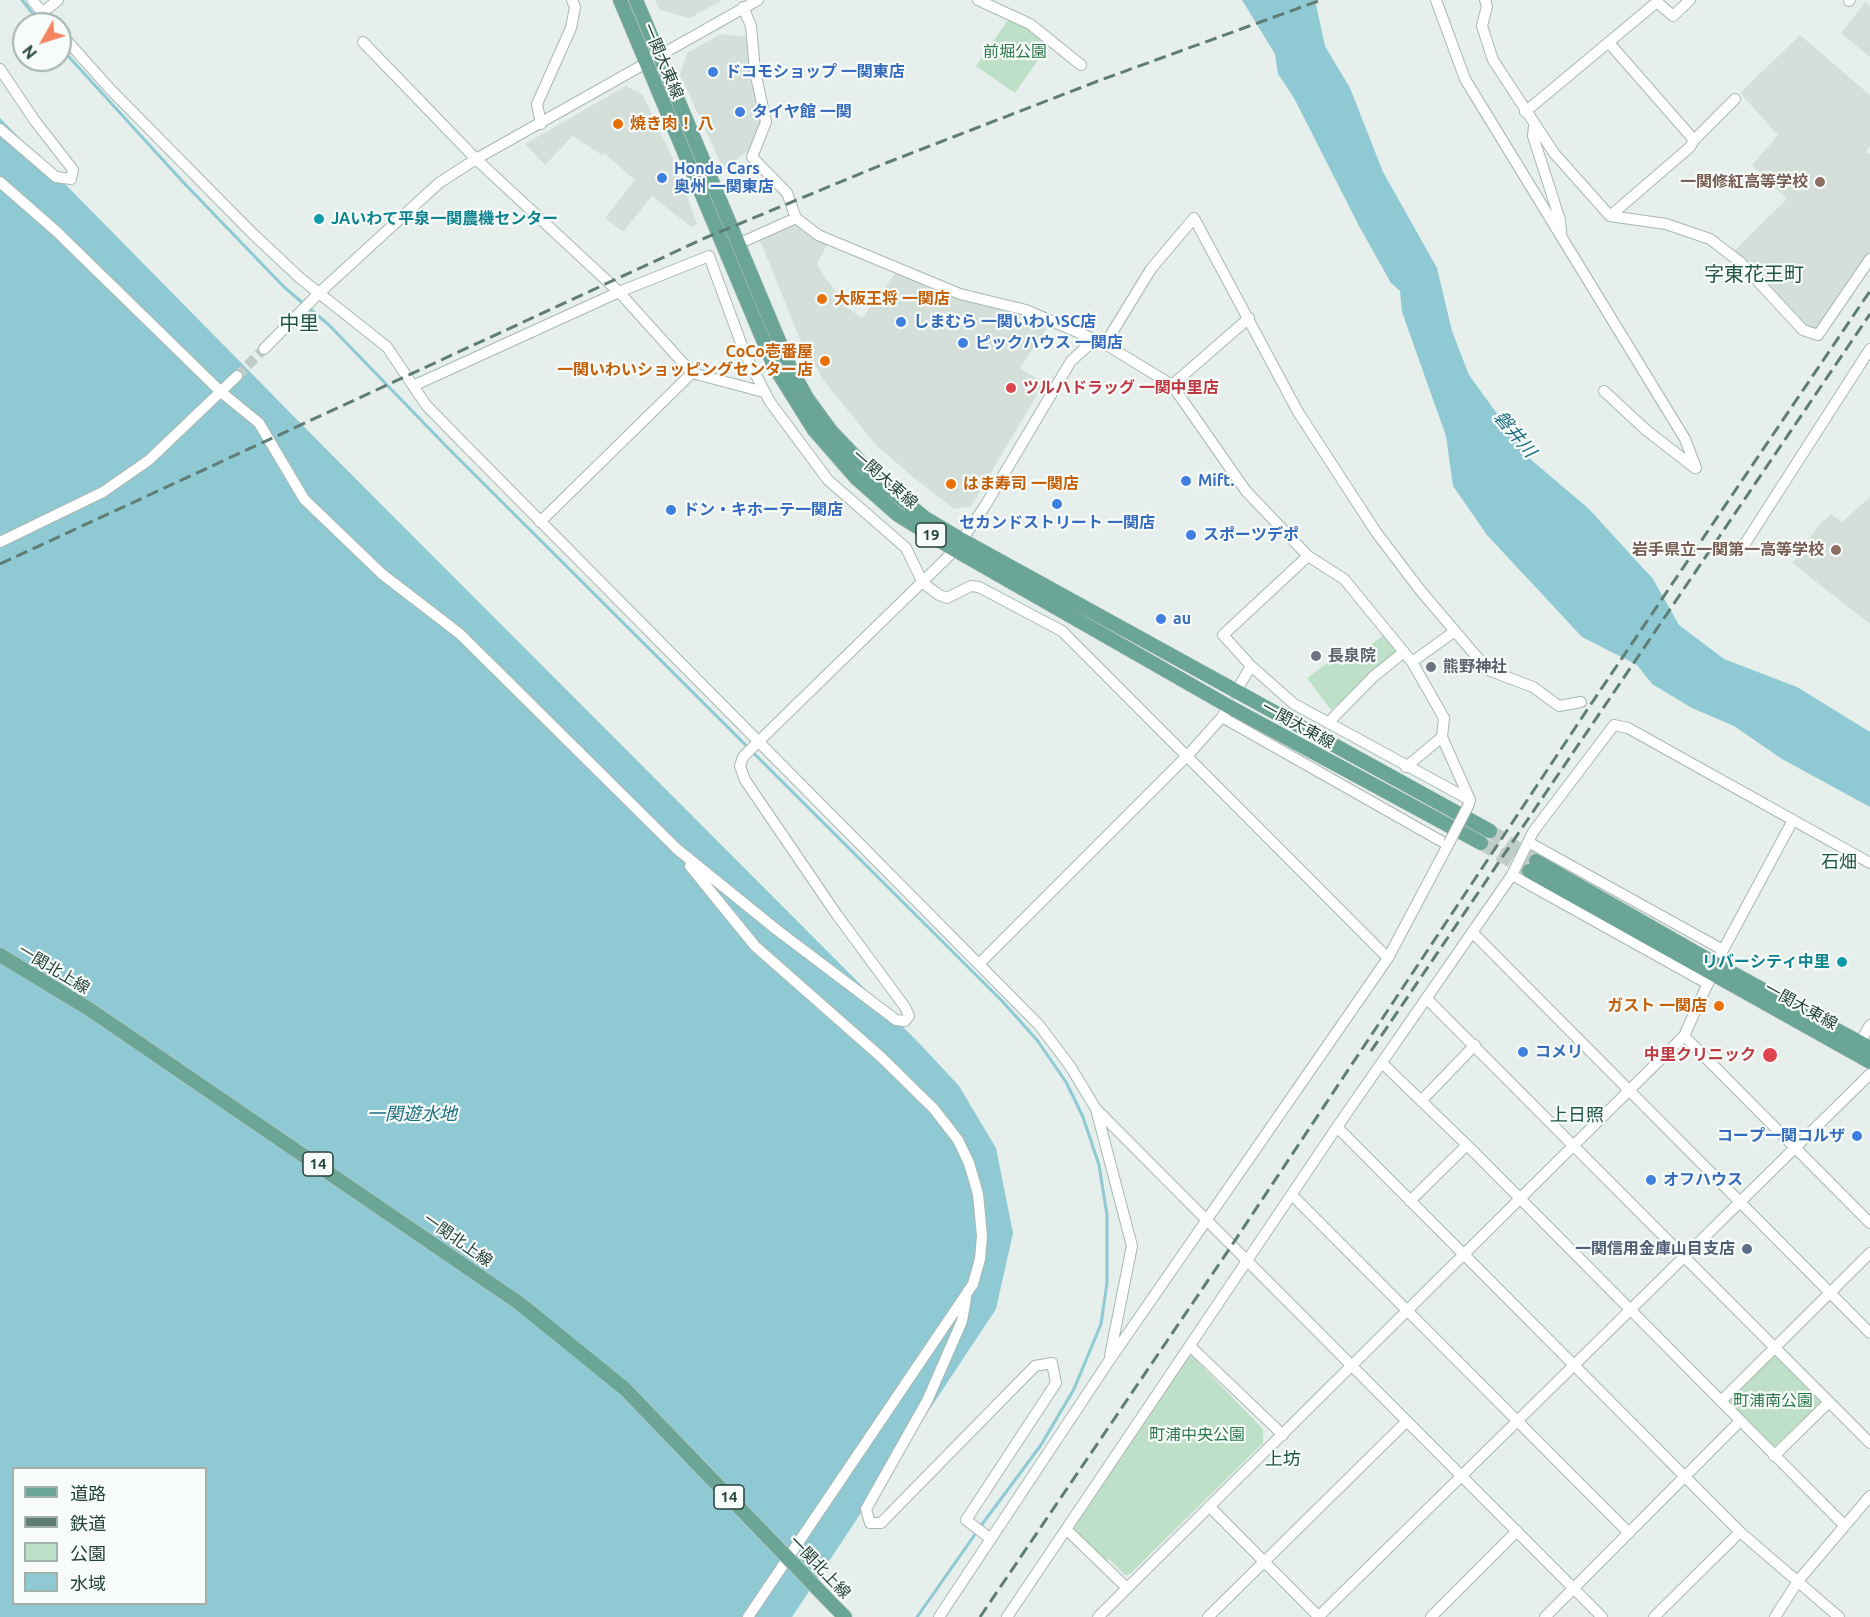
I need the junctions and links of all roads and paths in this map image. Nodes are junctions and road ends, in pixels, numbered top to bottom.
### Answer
1 (32, 0) edge
2 (58, 0) edge
3 (572, 0) edge
4 (620, 0) edge
5 (636, 0) edge
6 (758, 0) edge
7 (978, 0) edge
8 (1436, 0) edge
9 (1485, 0) edge
10 (1690, 0) edge
11 (743, 7) junction
12 (41, 12) edge
13 (43, 12) edge
14 (363, 42) dead end
15 (1610, 44) junction
16 (72, 46) edge
17 (659, 55) junction
18 (645, 63) junction
19 (1081, 65) dead end
20 (0, 69) edge
21 (1735, 99) dead end
22 (1525, 112) junction
23 (541, 124) junction
24 (1534, 126) junction
25 (0, 129) edge
26 (1694, 140) junction
27 (476, 159) junction
28 (0, 182) edge
29 (1610, 216) junction
30 (796, 218) junction
31 (1561, 236) junction
32 (738, 244) junction
33 (1870, 259) edge
34 (619, 292) junction
35 (319, 293) junction
36 (1249, 318) junction
37 (1093, 340) junction
38 (1105, 344) junction
39 (264, 349) tunnel mouth
40 (1870, 349) edge
41 (692, 373) junction
42 (237, 376) tunnel mouth
43 (1172, 385) junction
44 (413, 386) junction
45 (1604, 391) dead end
46 (764, 392) junction
47 (221, 393) junction
48 (540, 522) junction
49 (0, 542) edge
50 (1746, 542) dead end
51 (958, 545) junction
52 (1308, 556) junction
53 (923, 583) junction
54 (1455, 631) junction
55 (1404, 652) junction
56 (1412, 662) junction
57 (1251, 666) junction
58 (1235, 693) junction
59 (1581, 702) dead end
60 (1225, 711) junction
61 (1328, 723) junction
62 (1442, 737) junction
63 (756, 745) junction
64 (1188, 755) junction
65 (1406, 767) junction
66 (1469, 803) junction
67 (1792, 822) junction
68 (1490, 831) tunnel mouth
69 (1481, 843) tunnel mouth
70 (1530, 843) junction
71 (1449, 844) junction
72 (677, 849) junction
73 (1870, 863) edge
74 (1533, 866) tunnel mouth
75 (1512, 875) junction
76 (1472, 932) junction
77 (1723, 950) junction
78 (0, 955) edge
79 (1388, 958) junction
80 (980, 963) junction
81 (1712, 974) junction
82 (1427, 999) junction
83 (1870, 1025) edge
84 (1684, 1036) junction
85 (1476, 1046) junction
86 (1865, 1046) edge
87 (1870, 1062) edge
88 (1383, 1064) junction
89 (1870, 1074) edge
90 (1629, 1090) junction
91 (1420, 1101) junction
92 (1096, 1108) junction
93 (1337, 1127) junction
94 (1467, 1144) junction
95 (1574, 1145) junction
96 (1795, 1146) junction
97 (1293, 1196) junction
98 (1520, 1198) junction
99 (1410, 1201) junction
100 (1738, 1202) junction
101 (1208, 1219) junction
102 (1870, 1223) edge
103 (1870, 1253) edge
104 (1463, 1255) junction
105 (1683, 1256) junction
106 (1247, 1262) junction
107 (1829, 1292) junction
108 (967, 1294) junction
109 (1408, 1310) junction
110 (1630, 1310) junction
111 (1870, 1333) edge
112 (1190, 1346) junction
113 (1775, 1347) junction
114 (1109, 1361) junction
115 (1352, 1365) junction
116 (1573, 1365) junction
117 (1721, 1401) junction
118 (1829, 1402) junction
119 (1407, 1421) junction
120 (1518, 1421) junction
121 (1740, 1421) junction
122 (1283, 1435) junction
123 (1870, 1443) edge
124 (1774, 1456) junction
125 (1462, 1475) junction
126 (1684, 1477) junction
127 (1870, 1497) edge
128 (1209, 1506) junction
129 (1845, 1526) junction
130 (1067, 1530) junction
131 (1517, 1531) junction
132 (1740, 1532) junction
133 (1629, 1533) junction
134 (988, 1537) junction
135 (1264, 1562) junction
136 (1798, 1581) junction
137 (1127, 1588) junction
138 (1573, 1589) junction
139 (748, 1617) edge
140 (845, 1617) edge
141 (939, 1617) edge
142 (1007, 1617) edge
143 (1098, 1617) edge
144 (1208, 1617) edge
145 (1319, 1617) edge
146 (1431, 1617) edge
147 (1545, 1617) edge
148 (1602, 1617) edge
149 (1654, 1617) edge
150 (1775, 1617) edge
151 (1839, 1617) edge

1 - 12 street
2 - 13 street
3 - 23 street
4 - 18 main road, 一関大東線 / 19
5 - 17 main road, 一関大東線 / 19
6 - 11 street
7 - 19 street
8 - 31 street
9 - 22 street
10 - 15 street
11 - 17 street
11 - 30 street
14 - 27 street
15 - 22 street
15 - 26 street
16 - 35 street
17 - 18 street
17 - 32 main road, 一関大東線 / 19
18 - 23 street
18 - 51 main road, 一関大東線 / 19
20 - 25 street
21 - 26 street
22 - 24 street
23 - 27 street
24 - 29 street
24 - 31 street
26 - 29 street
27 - 34 street
27 - 35 street
28 - 47 street
29 - 33 street
30 - 32 street
30 - 37 street
31 - 45 street
32 - 51 main road, 一関大東線 / 19
34 - 41 street
34 - 44 street
34 - 46 street
35 - 39 street
35 - 44 street
36 - 38 street
36 - 43 street
36 - 54 street
37 - 38 street
37 - 51 street
38 - 43 street
40 - 50 street
41 - 46 street
41 - 48 street
42 - 47 street
43 - 52 street
44 - 48 street
46 - 53 street
47 - 49 street
47 - 72 street
48 - 63 street
51 - 53 street
51 - 58 main road, 一関大東線 / 19
51 - 60 main road, 一関大東線 / 19
52 - 55 street
52 - 57 street
53 - 63 street
53 - 64 street
54 - 56 street
54 - 59 street
55 - 56 street
55 - 61 street
56 - 62 street
57 - 58 street
57 - 61 street
58 - 68 main road, 一関大東線 / 19
60 - 64 street
60 - 69 main road, 一関大東線 / 19
60 - 71 street
61 - 65 street
62 - 65 street
62 - 66 street
63 - 72 street
63 - 80 street
64 - 79 street
64 - 80 street
65 - 66 street
66 - 71 street, bridge
67 - 70 street
67 - 73 street
67 - 77 street
70 - 75 street
70 - 77 street
71 - 79 street
72 - 108 street
74 - 81 main road, 一関大東線
75 - 76 street
75 - 81 street
76 - 82 street
76 - 90 street
77 - 81 street
78 - 140 main road, 一関北上線 / 14, bridge
79 - 101 street
80 - 92 street
81 - 84 street
81 - 86 main road, 一関大東線
81 - 87 main road, 一関大東線
82 - 85 street
82 - 88 street
83 - 86 street
84 - 90 street
84 - 96 street
85 - 91 street
85 - 95 street
88 - 91 street
88 - 93 street
89 - 96 street
90 - 95 street
90 - 100 street
91 - 94 street
92 - 101 street
92 - 114 street
93 - 97 street
93 - 99 street
94 - 98 street
94 - 99 street
95 - 98 street
95 - 105 street
96 - 100 street
96 - 102 street
97 - 106 street
97 - 109 street
98 - 104 street
98 - 110 street
99 - 104 street
100 - 105 street
100 - 107 street
101 - 106 street
101 - 114 street
103 - 107 street
104 - 109 street
104 - 116 street
105 - 110 street
105 - 113 street
106 - 112 street
106 - 115 street
107 - 111 street
107 - 113 street
108 - 134 street
108 - 139 street
109 - 115 street
109 - 120 street
110 - 116 street
110 - 117 street
112 - 122 street
112 - 130 street
113 - 117 street
113 - 118 street
114 - 134 street
115 - 119 street
115 - 122 street
116 - 120 street
116 - 126 street
117 - 121 street
118 - 123 street
118 - 124 street
119 - 125 street
119 - 135 street
120 - 125 street
120 - 133 street
121 - 124 street
121 - 126 street
122 - 128 street
124 - 129 street
125 - 131 street
125 - 145 street
126 - 132 street
126 - 133 street
127 - 129 street
128 - 135 street
128 - 137 street
129 - 136 street
130 - 137 street
130 - 142 street
131 - 138 street
131 - 146 street
132 - 136 street
132 - 149 street
133 - 138 street
134 - 141 street
135 - 144 street
135 - 145 street
136 - 150 street
136 - 151 street
137 - 143 street
138 - 147 street
138 - 148 street

